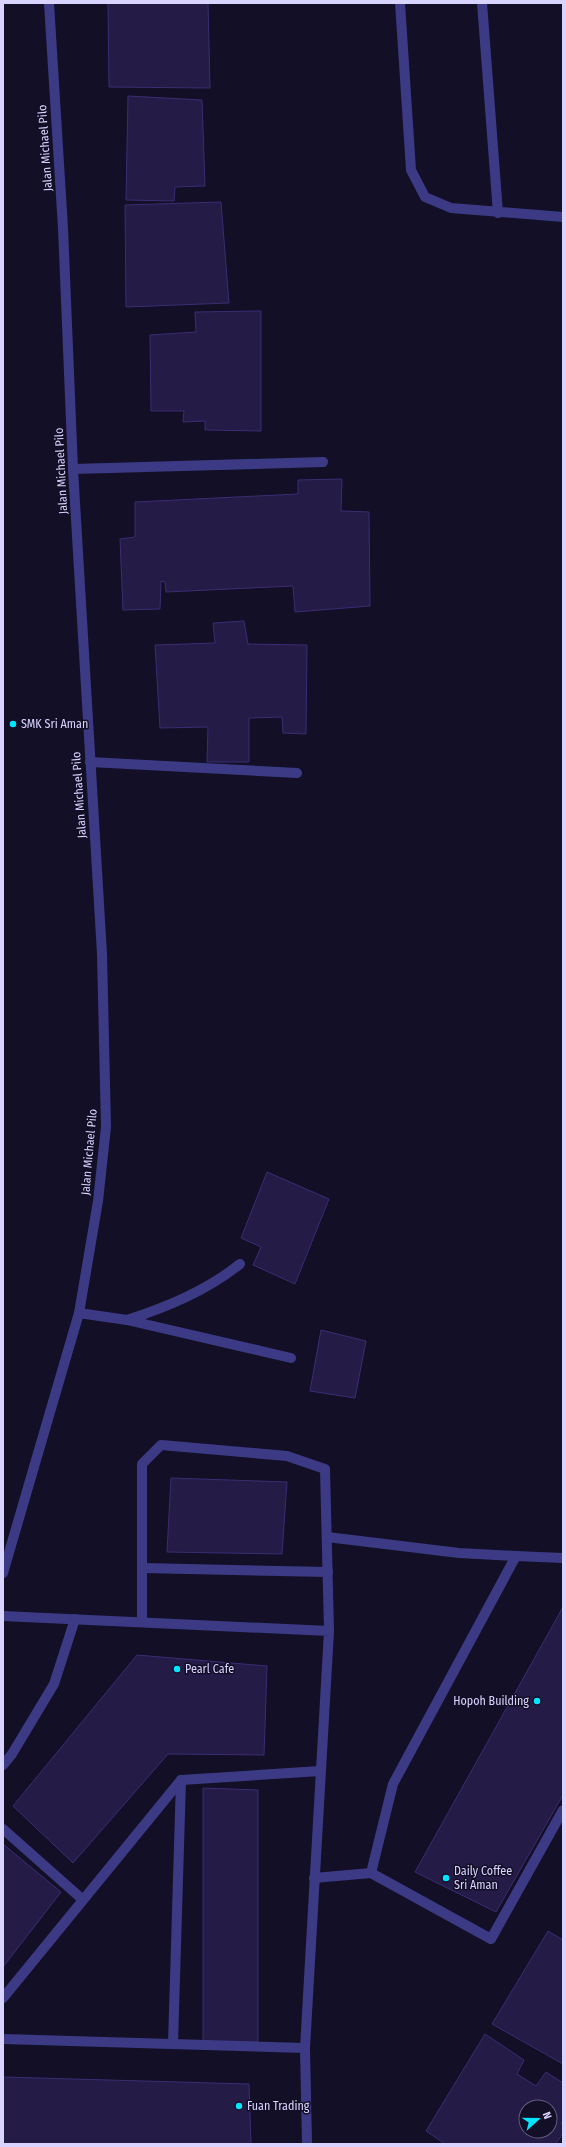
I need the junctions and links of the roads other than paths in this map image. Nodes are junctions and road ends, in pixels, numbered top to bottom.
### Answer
1 (49, 3) edge
2 (400, 3) edge
3 (482, 3) edge
4 (498, 212) junction
5 (563, 217) edge
6 (323, 462) dead end
7 (73, 469) junction
8 (90, 762) junction
9 (297, 773) dead end
10 (240, 1264) dead end
11 (79, 1313) junction
12 (127, 1320) junction
13 (291, 1358) dead end
14 (328, 1537) junction
15 (516, 1556) junction
16 (563, 1558) edge
17 (142, 1568) junction
18 (328, 1572) junction
19 (3, 1573) edge
20 (3, 1616) edge
21 (75, 1619) junction
22 (142, 1622) junction
23 (329, 1631) junction
24 (3, 1765) edge
25 (320, 1771) junction
26 (181, 1780) junction
27 (563, 1810) edge
28 (3, 1829) edge
29 (371, 1873) junction
30 (314, 1878) junction
31 (82, 1898) junction
32 (3, 1998) edge
33 (3, 2040) edge
34 (173, 2044) junction
35 (305, 2048) junction
36 (307, 2144) edge

1 - 7 street, Jalan Michael Pilo
2 - 4 street
3 - 4 street
4 - 5 street
6 - 7 street
7 - 8 street, Jalan Michael Pilo
8 - 9 street
8 - 11 street, Jalan Michael Pilo
10 - 12 street
11 - 12 street
11 - 19 street, Jalan Michael Pilo
12 - 13 street
14 - 15 street
14 - 17 street
14 - 18 street
15 - 16 street
15 - 29 street
17 - 18 street
17 - 22 street
18 - 23 street
20 - 21 street
21 - 22 street
21 - 24 street
22 - 23 street
23 - 25 street
25 - 26 street
25 - 30 street
26 - 31 street
26 - 34 street
27 - 29 street
28 - 31 street
29 - 30 street
30 - 35 street
31 - 32 street
33 - 34 street
34 - 35 street
35 - 36 street

